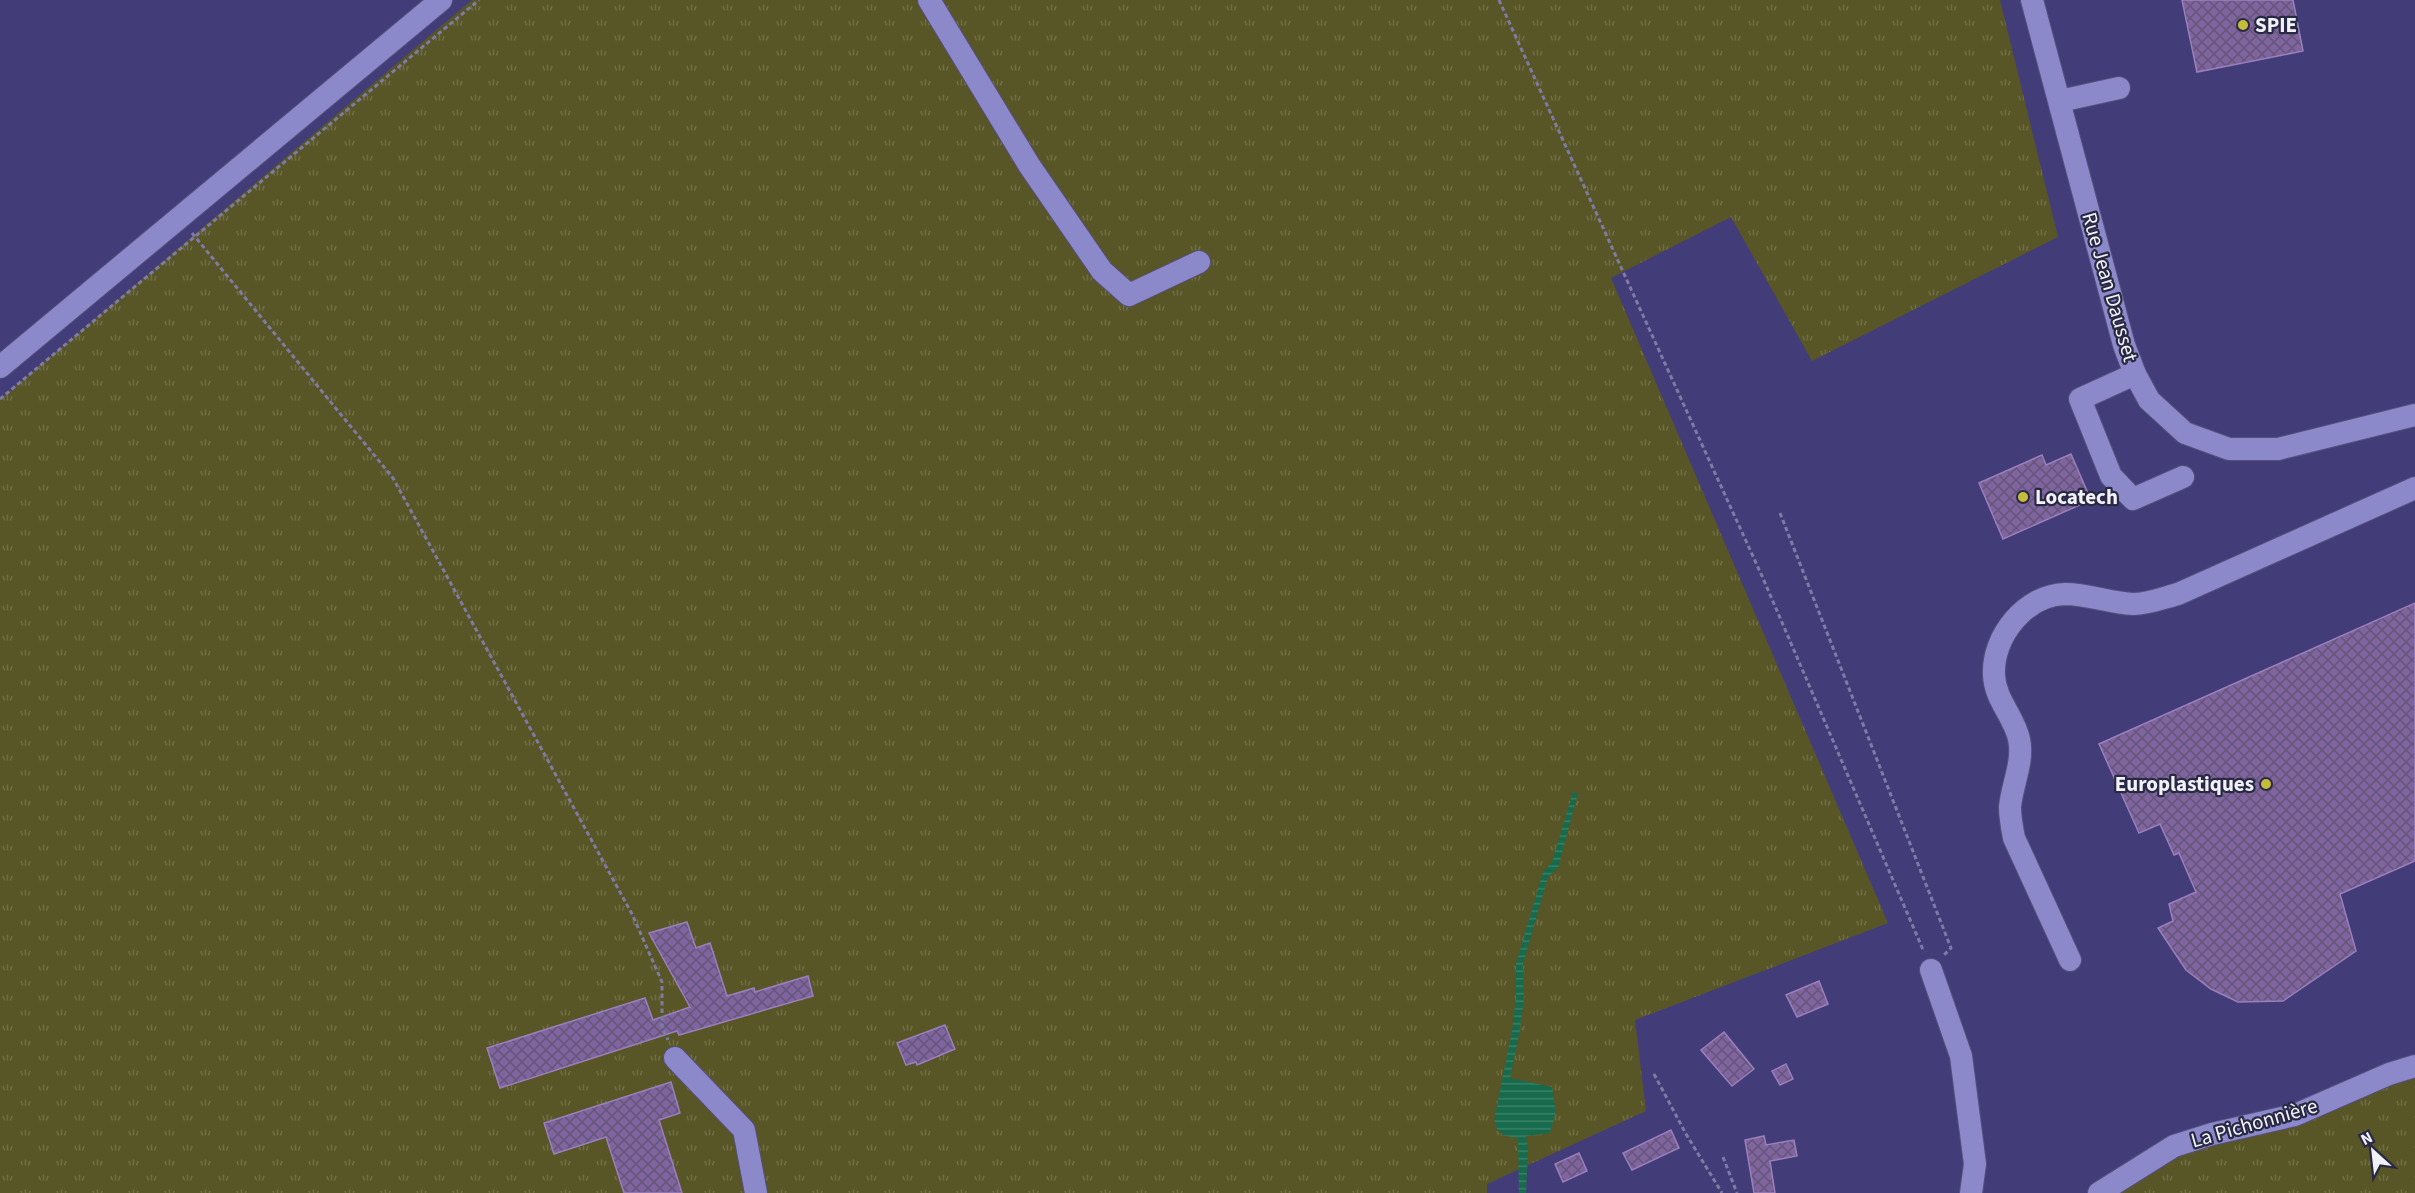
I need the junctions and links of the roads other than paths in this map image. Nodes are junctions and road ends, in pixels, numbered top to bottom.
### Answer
1 (441, 0) edge
2 (929, 0) edge
3 (2032, 0) edge
4 (2119, 88) dead end
5 (2060, 101) junction
6 (1199, 262) dead end
7 (0, 367) edge
8 (2135, 374) junction
9 (2415, 415) edge
10 (2183, 477) dead end
11 (2415, 488) edge
12 (2070, 960) dead end
13 (1931, 970) road end
14 (675, 1058) road end
15 (2415, 1066) edge
16 (756, 1193) edge
17 (1971, 1193) edge
18 (2099, 1193) edge

1 - 7 street
2 - 6 street
3 - 5 street, Rue Jean Dausset
4 - 5 street
5 - 8 street, Rue Jean Dausset
8 - 9 street, Rue Jean Dausset
8 - 10 street
11 - 12 street
13 - 17 street
14 - 16 street
15 - 18 street, La Pichonnière

